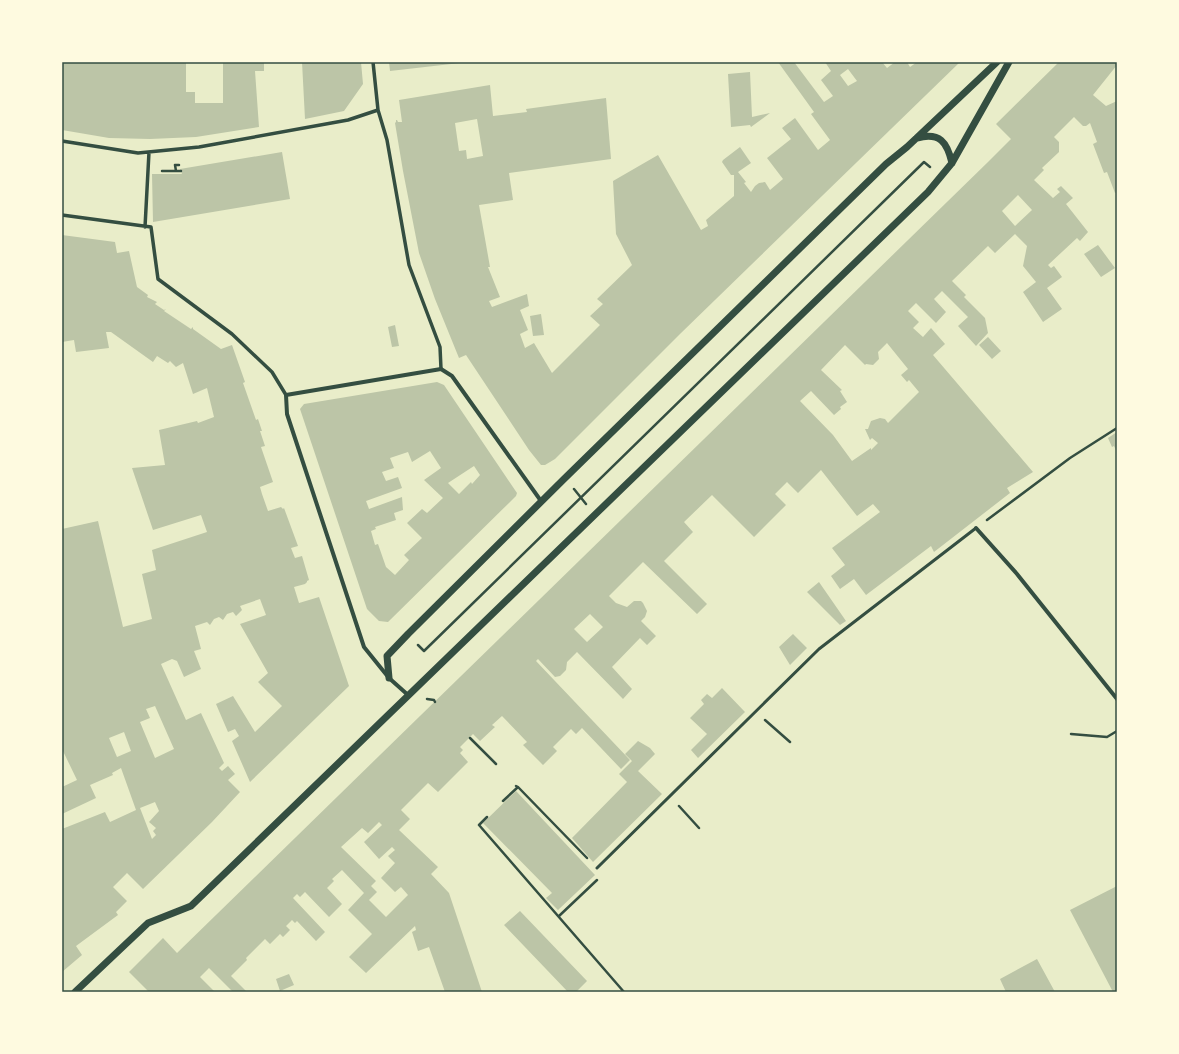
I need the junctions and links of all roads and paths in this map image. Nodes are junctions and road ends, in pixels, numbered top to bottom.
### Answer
1 (373, 62) edge
2 (997, 62) edge
3 (1009, 62) edge
4 (378, 110) junction
5 (916, 138) junction
6 (62, 141) edge
7 (149, 152) junction
8 (952, 163) junction
9 (162, 170) dead end
10 (181, 171) dead end
11 (940, 177) junction
12 (62, 216) edge
13 (145, 226) junction
14 (441, 369) junction
15 (286, 395) junction
16 (1117, 428) edge
17 (541, 501) junction
18 (976, 528) junction
19 (424, 651) dead end
20 (389, 678) junction
21 (408, 695) junction
22 (1117, 699) edge
23 (756, 711) junction
24 (1117, 731) edge
25 (1071, 734) dead end
26 (470, 738) dead end
27 (790, 742) dead end
28 (496, 764) dead end
29 (670, 796) junction
30 (503, 801) dead end
31 (487, 817) dead end
32 (699, 828) dead end
33 (597, 868) junction
34 (559, 916) junction
35 (75, 992) edge
36 (624, 992) edge

1 - 4 street
2 - 5 street
3 - 8 street
4 - 7 street
4 - 14 street
5 - 8 street
5 - 17 street
6 - 7 street
7 - 13 street
8 - 11 street
9 - 10 path
11 - 19 path
11 - 21 street
12 - 13 street
13 - 15 street
14 - 15 street
14 - 17 street
15 - 20 street
16 - 18 path
17 - 20 street
18 - 22 street
18 - 23 lane
20 - 21 street
21 - 35 street
23 - 27 path
23 - 29 lane
24 - 25 path
26 - 28 path
29 - 32 path
29 - 33 lane
30 - 33 path
31 - 34 path
33 - 34 path
34 - 36 path

